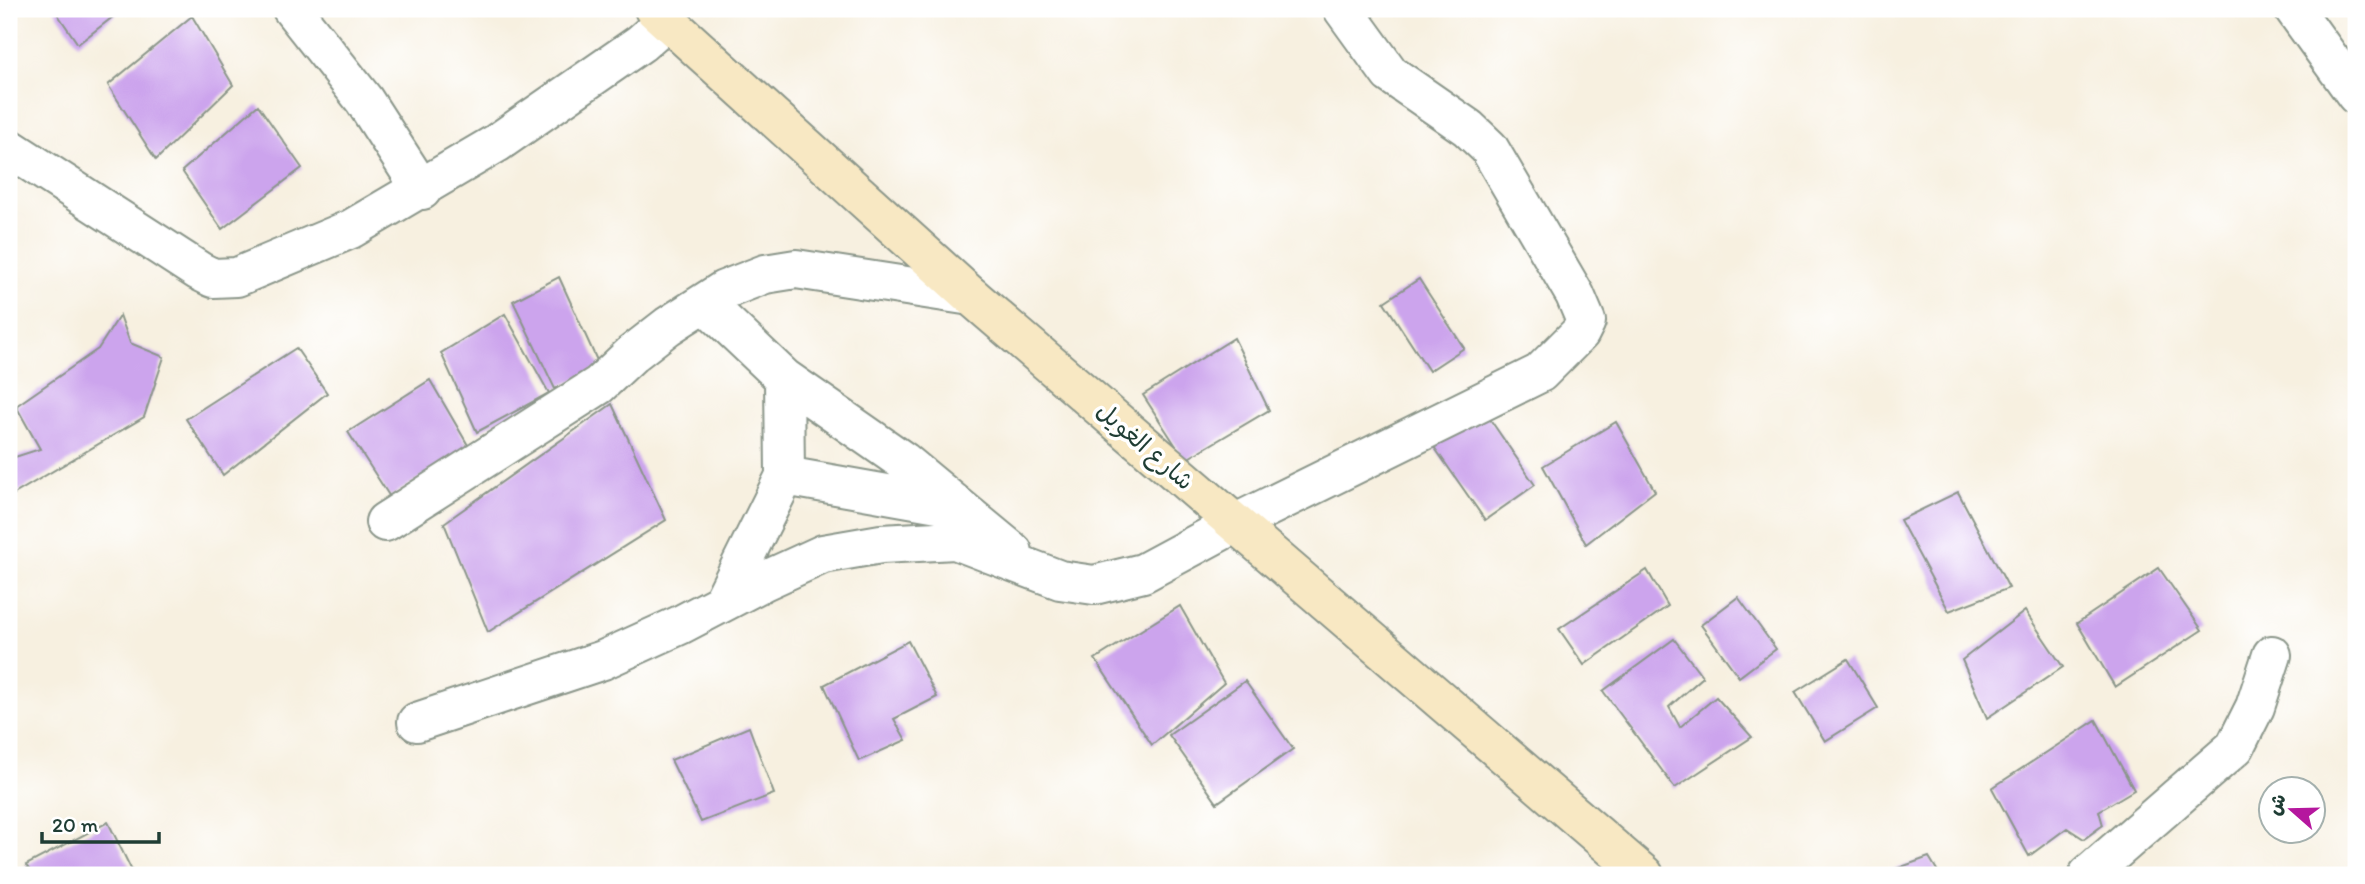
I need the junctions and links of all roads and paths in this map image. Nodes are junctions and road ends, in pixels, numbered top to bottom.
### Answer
1 (292, 9) edge
2 (1343, 9) edge
3 (2294, 9) edge
4 (660, 15) edge
5 (2356, 95) edge
6 (9, 148) edge
7 (422, 190) junction
8 (971, 296) junction
9 (705, 303) junction
10 (784, 378) junction
11 (785, 476) junction
12 (958, 507) junction
13 (385, 522) dead end
14 (1234, 524) junction
15 (1033, 569) junction
16 (722, 603) junction
17 (2272, 655) dead end
18 (418, 722) dead end
19 (1644, 875) edge
20 (2088, 875) edge

1 - 7 street
2 - 14 street
3 - 5 street
4 - 7 street
4 - 8 street, شارع الغويل
6 - 7 street
8 - 9 street
8 - 14 street, شارع الغويل
9 - 10 street
9 - 13 street
10 - 11 street
10 - 12 street
11 - 12 street
11 - 16 street
12 - 15 street
14 - 15 street
14 - 19 street, شارع الغويل
15 - 16 street
16 - 18 street
17 - 20 street

